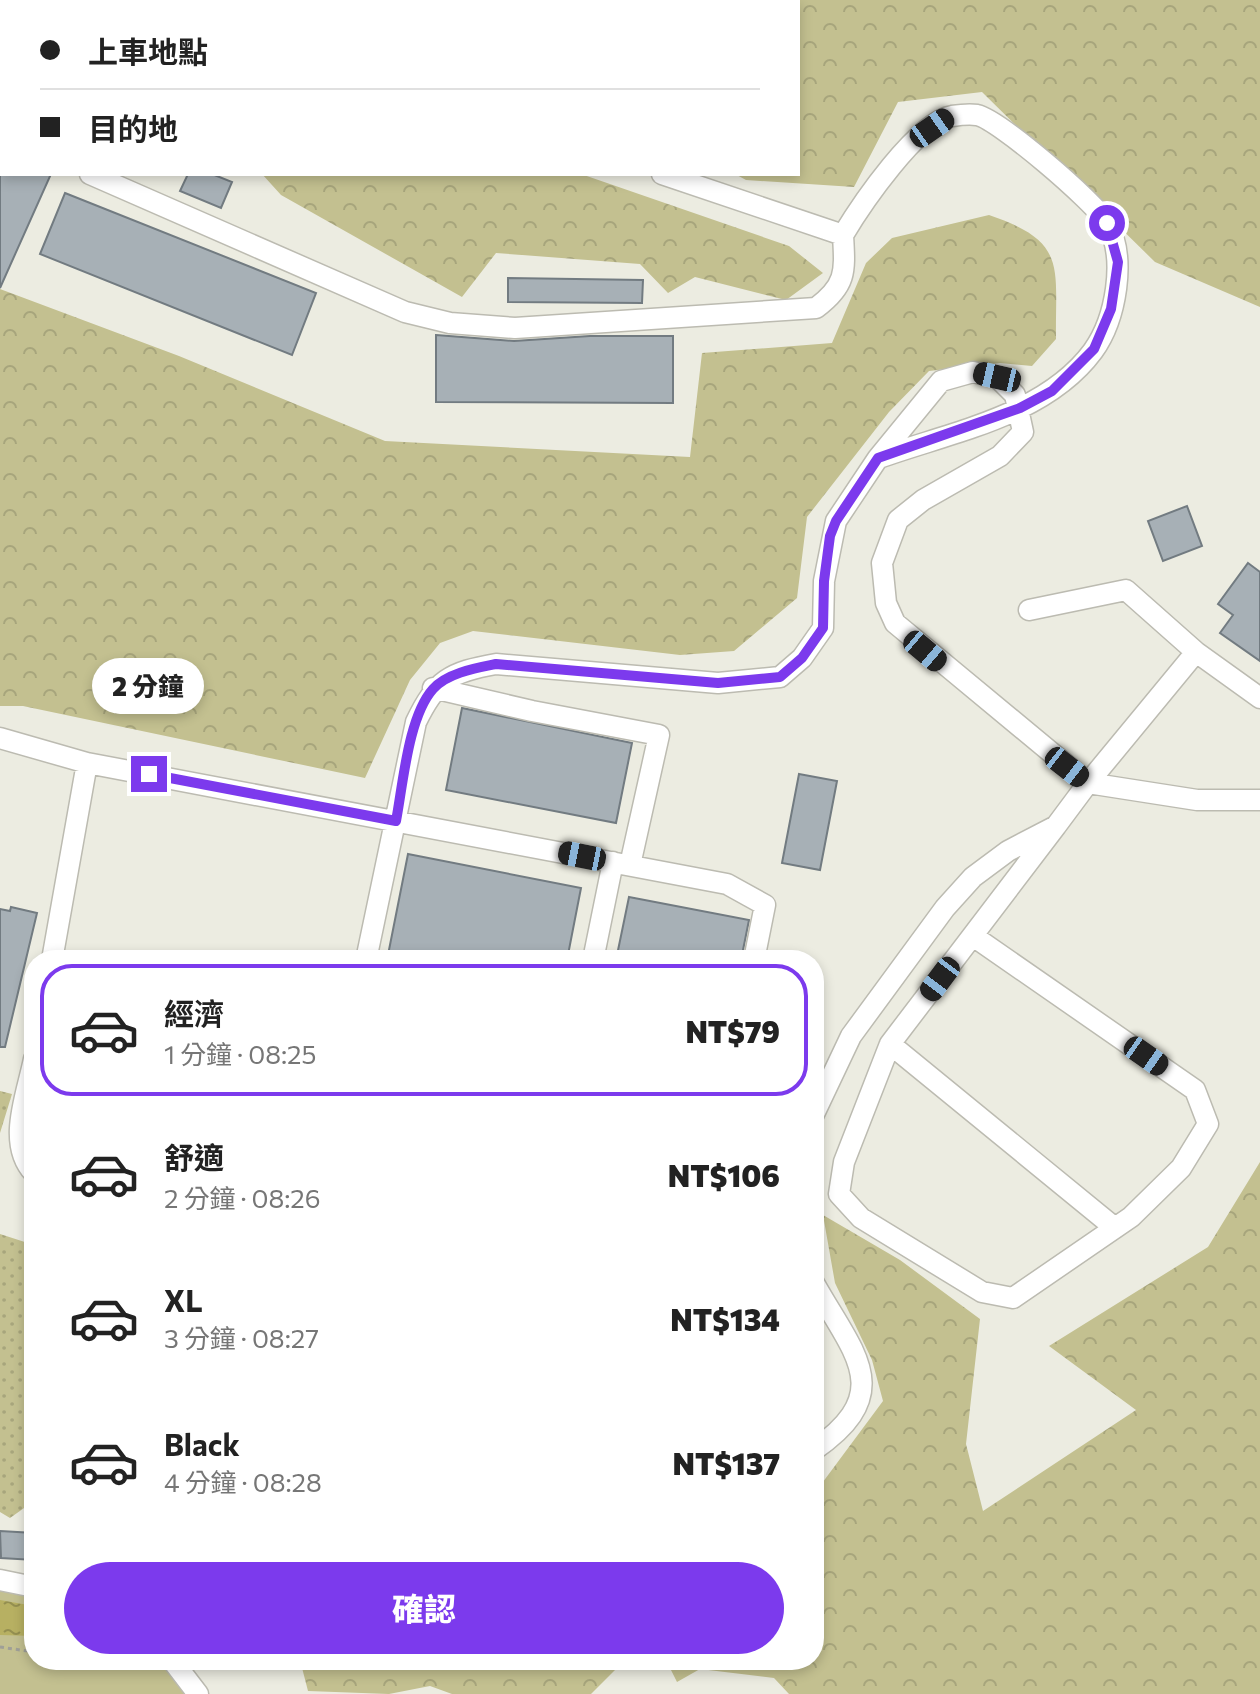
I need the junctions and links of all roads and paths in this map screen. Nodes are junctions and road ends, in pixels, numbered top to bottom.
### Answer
1 (95, 176) edge
2 (668, 176) edge
3 (843, 235) junction
4 (1020, 408) junction
5 (878, 458) junction
6 (1029, 610) dead end
7 (1196, 652) junction
8 (433, 688) junction
9 (1260, 698) edge
10 (0, 738) edge
11 (87, 763) junction
12 (1088, 783) junction
13 (1260, 800) edge
14 (396, 821) junction
15 (1056, 826) junction
16 (622, 864) junction
17 (973, 936) junction
18 (54, 950) edge
19 (368, 950) edge
20 (596, 950) edge
21 (756, 950) edge
22 (890, 1044) junction
23 (824, 1093) edge
24 (24, 1111) edge
25 (24, 1160) edge
26 (1115, 1228) junction
27 (824, 1301) edge
28 (824, 1442) edge
29 (0, 1580) edge
30 (24, 1585) edge
31 (0, 1647) edge
32 (24, 1651) edge
33 (180, 1670) edge
34 (198, 1694) edge

1 - 3 street
2 - 3 street
3 - 4 street
4 - 5 street
4 - 5 street
4 - 12 street
5 - 8 street
6 - 7 street
7 - 9 street
7 - 12 street
8 - 14 street
8 - 16 street
10 - 11 street
11 - 14 street
11 - 18 street
12 - 13 street
12 - 15 street
14 - 16 street
14 - 19 street
15 - 17 street
15 - 23 street
16 - 20 street
16 - 21 street
17 - 22 street
17 - 26 street
22 - 26 street
22 - 26 street
24 - 25 street
27 - 28 street
29 - 30 street
31 - 32 path
33 - 34 street

